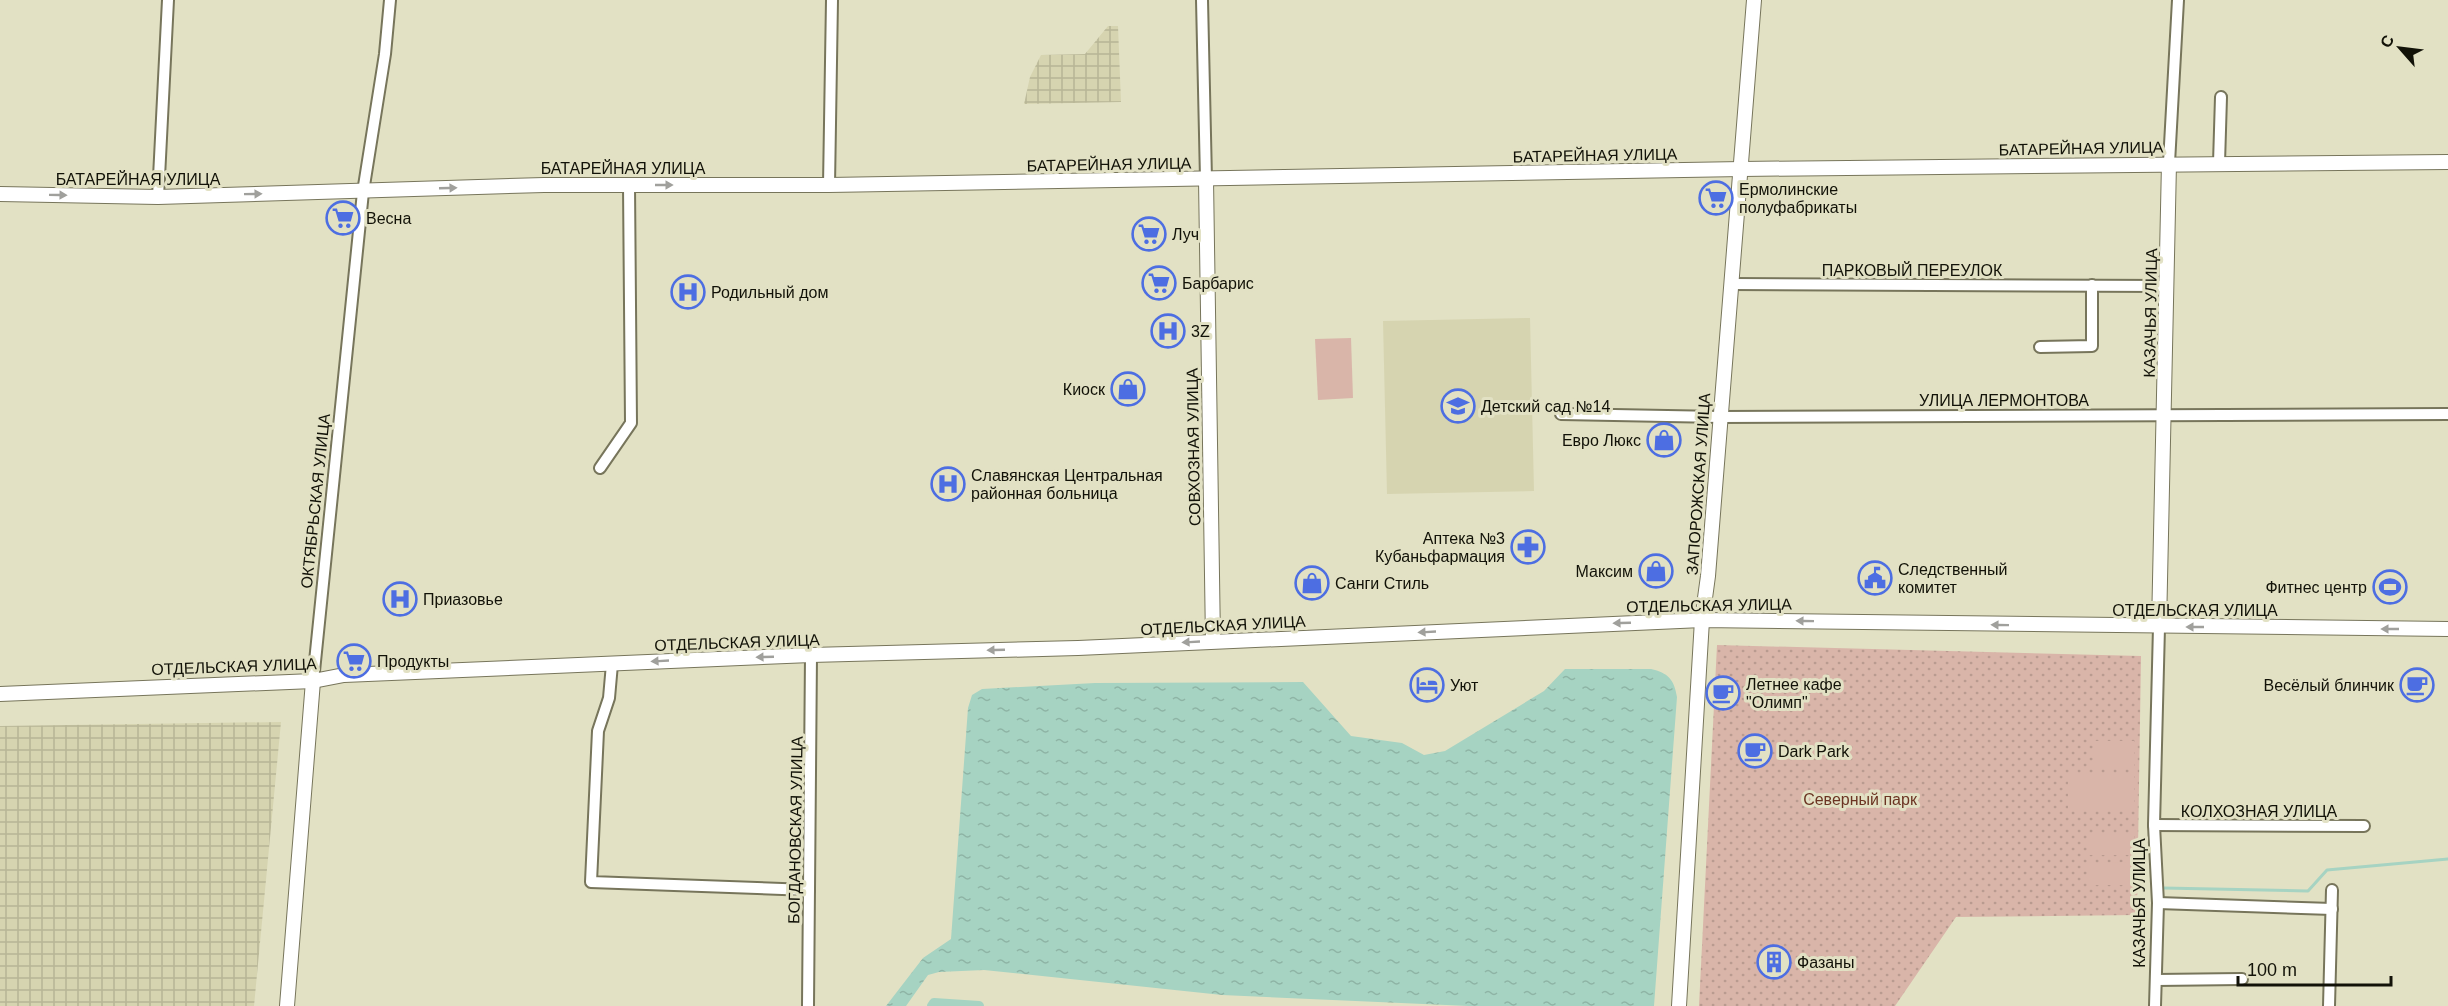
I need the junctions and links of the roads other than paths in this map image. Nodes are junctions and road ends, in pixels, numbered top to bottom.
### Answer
1 (168, 0) edge
2 (390, 0) edge
3 (832, 0) edge
4 (1202, 0) edge
5 (1754, 0) edge
6 (2178, 0) edge
7 (2222, 97) dead end
8 (2448, 162) edge
9 (2169, 163) junction
10 (2219, 163) junction
11 (1742, 169) junction
12 (1206, 179) junction
13 (829, 184) junction
14 (629, 185) junction
15 (363, 192) junction
16 (0, 195) edge
17 (158, 197) junction
18 (1731, 284) junction
19 (2092, 285) junction
20 (2167, 286) junction
21 (2040, 346) dead end
22 (1561, 414) dead end
23 (2448, 414) edge
24 (2164, 415) junction
25 (1720, 417) junction
26 (600, 468) dead end
27 (1702, 620) junction
28 (2159, 627) junction
29 (2448, 629) edge
30 (1213, 641) junction
31 (811, 655) junction
32 (612, 664) junction
33 (313, 681) junction
34 (0, 694) edge
35 (2154, 825) junction
36 (2364, 826) dead end
37 (809, 890) junction
38 (2332, 890) dead end
39 (2158, 903) junction
40 (2332, 909) junction
41 (2242, 979) dead end
42 (2156, 980) junction
43 (287, 1006) edge
44 (808, 1006) edge
45 (1679, 1006) edge
46 (2156, 1006) edge
47 (2329, 1006) edge

1 - 17 street
2 - 15 street, ОКТЯБРЬСКАЯ УЛИЦА
3 - 13 street
4 - 12 street, СОВХОЗНАЯ УЛИЦА
5 - 11 street, ЗАПОРОЖСКАЯ УЛИЦА
6 - 9 street, КАЗАЧЬЯ УЛИЦА
7 - 10 street
8 - 10 street, БАТАРЕЙНАЯ УЛИЦА
9 - 10 street, БАТАРЕЙНАЯ УЛИЦА
9 - 11 street, БАТАРЕЙНАЯ УЛИЦА
9 - 20 street, КАЗАЧЬЯ УЛИЦА
11 - 12 street, БАТАРЕЙНАЯ УЛИЦА
11 - 18 street, ЗАПОРОЖСКАЯ УЛИЦА
12 - 13 street, БАТАРЕЙНАЯ УЛИЦА
12 - 30 street, СОВХОЗНАЯ УЛИЦА
14 -> 13 street, БАТАРЕЙНАЯ УЛИЦА
15 -> 14 street, БАТАРЕЙНАЯ УЛИЦА
14 - 26 street
17 -> 15 street, БАТАРЕЙНАЯ УЛИЦА
15 - 33 street, ОКТЯБРЬСКАЯ УЛИЦА
16 -> 17 street, БАТАРЕЙНАЯ УЛИЦА
18 - 19 street, ПАРКОВЫЙ ПЕРЕУЛОК
18 - 25 street, ЗАПОРОЖСКАЯ УЛИЦА
19 - 20 street, ПАРКОВЫЙ ПЕРЕУЛОК
19 - 21 street
20 - 24 street, КАЗАЧЬЯ УЛИЦА
22 - 25 street, УЛИЦА ЛЕРМОНТОВА
23 - 24 street, УЛИЦА ЛЕРМОНТОВА
24 - 25 street, УЛИЦА ЛЕРМОНТОВА
24 - 28 street, КАЗАЧЬЯ УЛИЦА
25 - 27 street, ЗАПОРОЖСКАЯ УЛИЦА
28 -> 27 street, ОТДЕЛЬСКАЯ УЛИЦА
27 -> 30 street, ОТДЕЛЬСКАЯ УЛИЦА
27 - 45 street, ЗАПОРОЖСКАЯ УЛИЦА
29 -> 28 street, ОТДЕЛЬСКАЯ УЛИЦА
28 - 35 street, КАЗАЧЬЯ УЛИЦА
30 -> 31 street, ОТДЕЛЬСКАЯ УЛИЦА
31 -> 32 street, ОТДЕЛЬСКАЯ УЛИЦА
31 - 37 street, БОГДАНОВСКАЯ УЛИЦА
32 - 33 street, ОТДЕЛЬСКАЯ УЛИЦА
32 - 37 street
33 - 34 street, ОТДЕЛЬСКАЯ УЛИЦА
33 - 43 street, ОКТЯБРЬСКАЯ УЛИЦА
35 - 36 street, КОЛХОЗНАЯ УЛИЦА
35 - 39 street, КАЗАЧЬЯ УЛИЦА
37 - 44 street, БОГДАНОВСКАЯ УЛИЦА
38 - 40 street
39 - 40 street
39 - 42 street, КАЗАЧЬЯ УЛИЦА
40 - 47 street
41 - 42 street, КАЗАЧЬЯ УЛИЦА
42 - 46 street, КАЗАЧЬЯ УЛИЦА

